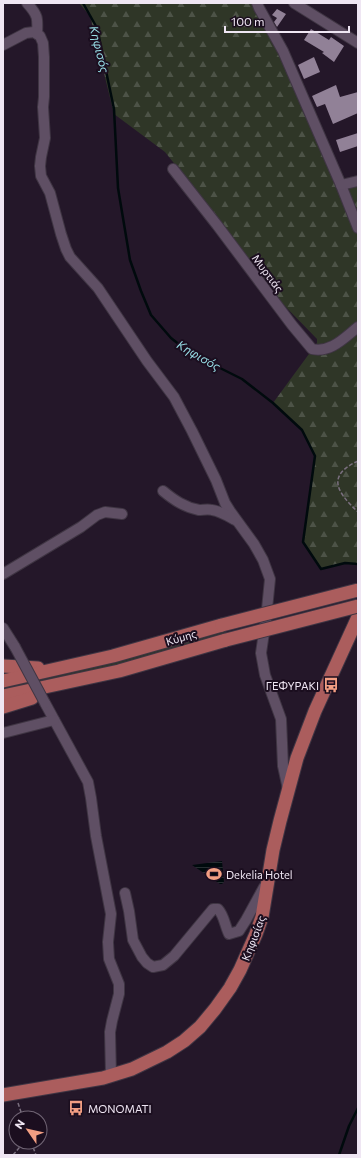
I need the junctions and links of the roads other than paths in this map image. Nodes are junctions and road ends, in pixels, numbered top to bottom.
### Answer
1 (27, 3) edge
2 (258, 3) edge
3 (294, 3) edge
4 (37, 34) junction
5 (358, 43) edge
6 (3, 45) edge
7 (173, 169) dead end
8 (358, 181) edge
9 (341, 184) junction
10 (358, 228) edge
11 (358, 327) edge
12 (163, 491) dead end
13 (122, 514) dead end
14 (237, 521) junction
15 (3, 574) edge
16 (358, 590) edge
17 (358, 606) edge
18 (358, 617) edge
19 (3, 628) edge
20 (3, 666) edge
21 (58, 669) junction
22 (3, 681) edge
23 (63, 683) junction
24 (3, 696) edge
25 (3, 707) edge
26 (54, 720) junction
27 (3, 733) edge
28 (288, 789) junction
29 (268, 880) junction
30 (125, 893) dead end
31 (111, 1076) junction
32 (9, 1094) edge

1 - 4 street
2 - 9 street
3 - 5 street
4 - 6 street
4 - 14 street
7 - 11 street, Μυρτιάς
8 - 9 street
9 - 10 street
12 - 14 street
13 - 15 street
14 - 28 street
16 - 21 main road, Κύμης, bridge
17 - 23 main road, Κύμης, bridge
18 - 28 main road, Κηφισίας
19 - 26 street, bridge
20 - 21 main road
21 - 22 main road, Κύμης
23 - 24 main road, Κύμης
23 - 25 main road
26 - 27 street
26 - 31 street
28 - 29 main road, Κηφισίας
29 - 30 street
29 - 31 main road, Κηφισίας
31 - 32 main road, Κηφισίας

